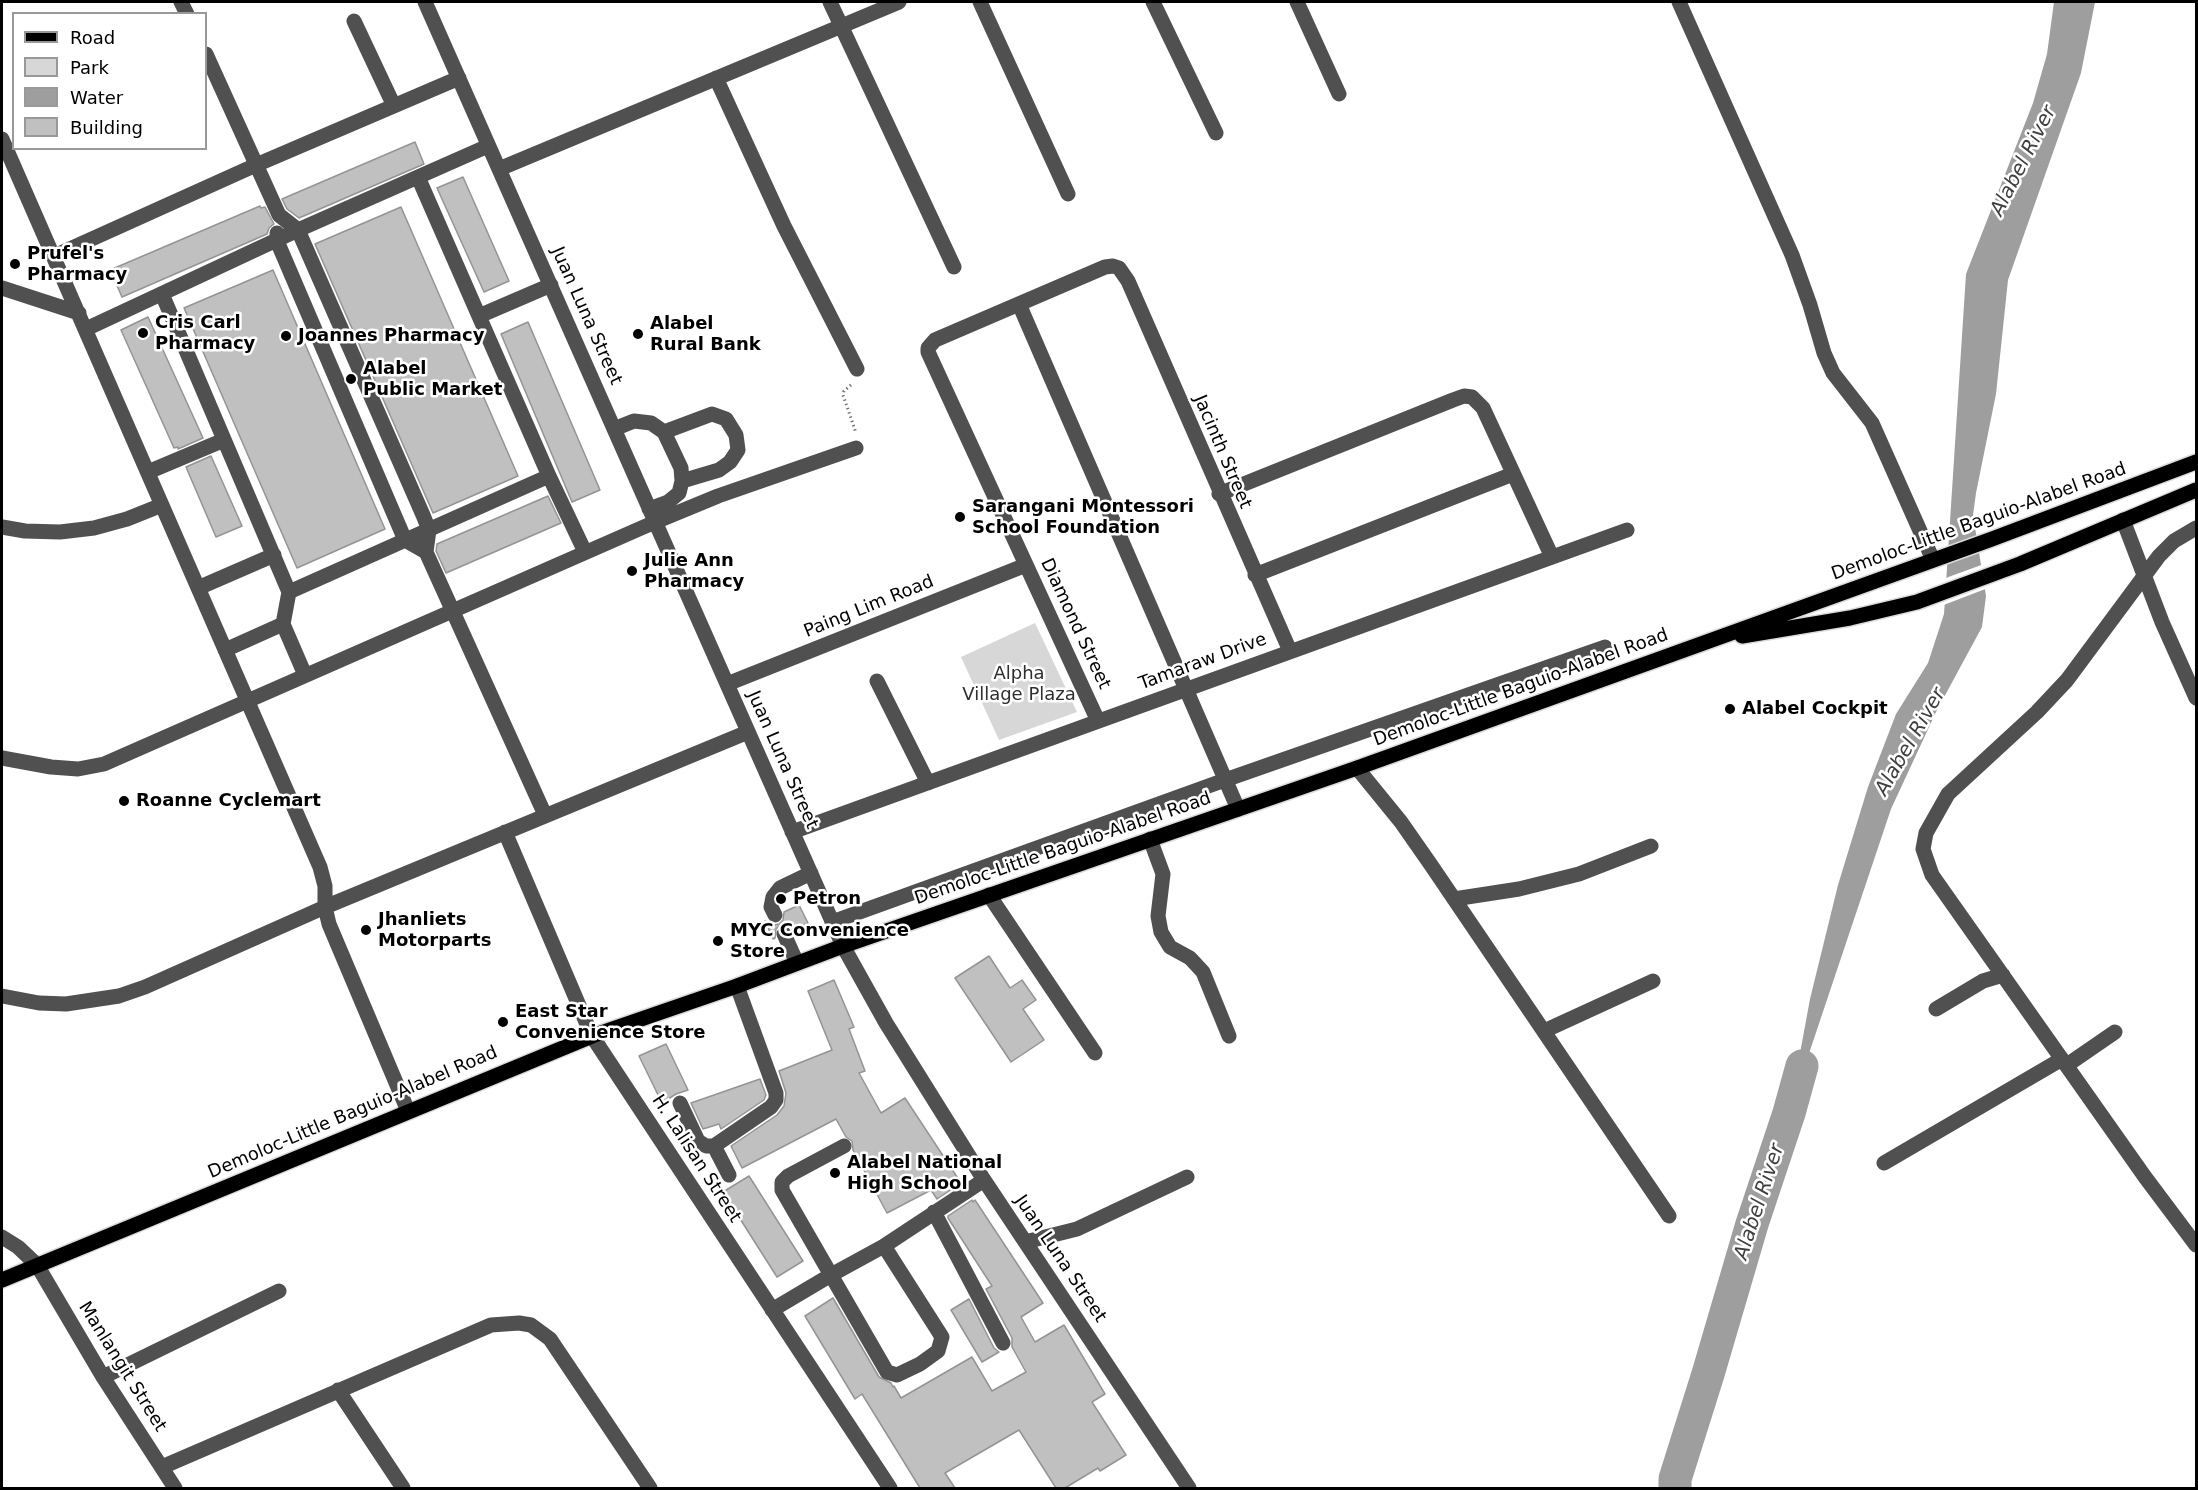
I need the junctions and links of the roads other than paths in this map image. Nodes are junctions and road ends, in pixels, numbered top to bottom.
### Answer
1 (425, 2) edge
2 (830, 2) edge
3 (899, 2) edge
4 (980, 2) edge
5 (1153, 2) edge
6 (1297, 2) edge
7 (1679, 2) edge
8 (354, 21) dead end
9 (841, 26) junction
10 (207, 56) edge
11 (459, 78) junction
12 (716, 78) junction
13 (1339, 94) dead end
14 (394, 106) junction
15 (1216, 133) dead end
16 (2, 139) edge
17 (488, 146) junction
18 (256, 165) junction
19 (499, 169) junction
20 (417, 177) junction
21 (1068, 194) dead end
22 (279, 215) junction
23 (298, 230) junction
24 (277, 241) junction
25 (54, 256) junction
26 (954, 267) dead end
27 (551, 285) junction
28 (2, 288) edge
29 (162, 294) junction
30 (1019, 304) junction
31 (79, 313) junction
32 (479, 315) junction
33 (86, 329) junction
34 (857, 369) road end
35 (366, 385) junction
36 (343, 395) junction
37 (614, 429) junction
38 (664, 432) junction
39 (224, 440) junction
40 (856, 448) road end
41 (2196, 462) edge
42 (148, 471) junction
43 (1513, 474) junction
44 (549, 476) junction
45 (682, 482) junction
46 (2196, 490) edge
47 (1219, 494) junction
48 (162, 505) junction
49 (670, 509) junction
50 (652, 515) junction
51 (2123, 520) junction
52 (2, 527) edge
53 (2196, 528) edge
54 (429, 530) junction
55 (1628, 530) dead end
56 (405, 540) junction
57 (426, 552) junction
58 (585, 552) junction
59 (274, 555) junction
60 (1552, 557) junction
61 (1937, 558) junction
62 (1026, 565) junction
63 (1256, 576) junction
64 (2144, 577) junction
65 (198, 588) junction
66 (290, 592) junction
67 (452, 611) junction
68 (283, 624) junction
69 (1707, 642) junction
70 (1605, 646) dead end
71 (225, 650) junction
72 (1290, 651) junction
73 (305, 675) junction
74 (877, 681) dead end
75 (727, 684) junction
76 (1186, 689) junction
77 (2196, 698) edge
78 (248, 701) junction
79 (1098, 721) junction
80 (748, 732) junction
81 (2, 758) edge
82 (1357, 768) junction
83 (1225, 780) junction
84 (928, 783) junction
85 (1238, 809) junction
86 (545, 815) junction
87 (505, 832) junction
88 (792, 832) junction
89 (1150, 839) junction
90 (1651, 846) dead end
91 (810, 873) junction
92 (989, 896) junction
93 (1454, 899) junction
94 (325, 907) junction
95 (775, 915) dead end
96 (832, 922) junction
97 (784, 934) dead end
98 (843, 946) junction
99 (797, 963) junction
100 (2003, 975) junction
101 (1653, 981) dead end
102 (737, 986) junction
103 (2, 996) edge
104 (1936, 1010) dead end
105 (1544, 1031) junction
106 (2115, 1032) dead end
107 (592, 1036) junction
108 (1229, 1036) dead end
109 (1095, 1053) dead end
110 (2064, 1062) junction
111 (680, 1103) dead end
112 (408, 1111) junction
113 (714, 1146) junction
114 (844, 1146) dead end
115 (1884, 1163) dead end
116 (729, 1175) dead end
117 (1187, 1177) dead end
118 (984, 1180) junction
119 (934, 1212) junction
120 (1669, 1216) dead end
121 (2, 1237) edge
122 (1025, 1242) junction
123 (2196, 1245) edge
124 (884, 1246) junction
125 (37, 1265) junction
126 (831, 1275) junction
127 (2, 1280) edge
128 (279, 1291) dead end
129 (772, 1310) junction
130 (1003, 1343) dead end
131 (103, 1377) junction
132 (338, 1390) junction
133 (162, 1467) junction
134 (176, 1488) edge
135 (403, 1488) edge
136 (650, 1488) edge
137 (890, 1488) edge
138 (1189, 1488) edge

1 - 11 street, Juan Luna Street
2 - 9 street
3 - 9 street
4 - 21 street
5 - 15 street
6 - 13 street
7 - 61 street
8 - 14 street
9 - 12 street
9 - 26 street
10 - 18 street
11 - 14 street
11 - 17 street, Juan Luna Street
12 - 19 street
12 - 34 street
14 - 18 street
16 - 25 street
17 - 19 street, Juan Luna Street
17 - 20 street
18 - 22 street
18 - 25 street
19 - 27 street, Juan Luna Street
20 - 23 street
20 - 32 street
22 - 23 street
22 - 24 street
23 - 24 street
23 - 35 street
24 - 29 street
24 - 36 street
25 - 31 street
27 - 32 street
27 - 37 street, Juan Luna Street
28 - 31 street
29 - 33 street
29 - 39 street
30 - 47 street, Jacinth Street
30 - 62 street, Diamond Street
30 - 76 street
31 - 33 street
32 - 44 street
33 - 42 street
35 - 36 street
35 - 54 street
36 - 56 street
37 - 38 street
37 - 50 street, Juan Luna Street
38 - 45 street
38 - 45 street
39 - 42 street
39 - 59 street
40 - 49 street
41 - 61 main road, Demoloc-Little Baguio-Alabel Road
42 - 48 street
43 - 47 street
43 - 60 street
43 - 63 street
44 - 54 street
44 - 58 street
45 - 49 street
46 - 51 main road, Demoloc-Little Baguio-Alabel Road
47 - 63 street, Jacinth Street
48 - 52 street
48 - 65 street
49 - 50 street
50 - 58 street
50 - 75 street, Juan Luna Street
51 - 64 street
51 - 69 main road, Demoloc-Little Baguio-Alabel Road
53 - 64 street
54 - 56 street
54 - 57 street
55 - 60 street, Tamaraw Drive
56 - 57 street
56 - 66 street
57 - 67 street
58 - 67 street
59 - 65 street
59 - 66 street
60 - 72 street, Tamaraw Drive
61 - 69 main road, Demoloc-Little Baguio-Alabel Road
62 - 75 street, Paing Lim Road
62 - 79 street, Diamond Street
63 - 72 street, Jacinth Street
64 - 77 street
64 - 100 street
65 - 71 street
66 - 68 street
67 - 73 street
67 - 86 street
68 - 71 street
68 - 73 street
69 - 82 main road, Demoloc-Little Baguio-Alabel Road
70 - 83 street
71 - 78 street
72 - 76 street, Tamaraw Drive
73 - 78 street
74 - 84 street
75 - 80 street, Juan Luna Street
76 - 79 street, Tamaraw Drive
76 - 83 street
78 - 81 street
78 - 94 street
79 - 84 street, Tamaraw Drive
80 - 86 street
80 - 88 street, Juan Luna Street
82 - 85 main road, Demoloc-Little Baguio-Alabel Road
82 - 93 street
83 - 85 street
83 - 96 street
84 - 88 street, Tamaraw Drive
85 - 89 main road, Demoloc-Little Baguio-Alabel Road
86 - 87 street
87 - 94 street
87 - 107 street, H. Lalisan Street
88 - 91 street, Juan Luna Street
89 - 92 main road, Demoloc-Little Baguio-Alabel Road
89 - 108 street
90 - 93 street
91 - 95 street
91 - 96 street, Juan Luna Street
92 - 98 main road, Demoloc-Little Baguio-Alabel Road
92 - 109 street
93 - 105 street
94 - 103 street
94 - 112 street
96 - 98 street, Juan Luna Street
97 - 99 street
98 - 99 main road, Demoloc-Little Baguio-Alabel Road
98 - 118 street, Juan Luna Street
99 - 102 main road, Demoloc-Little Baguio-Alabel Road
100 - 104 street
100 - 110 street
101 - 105 street
102 - 107 main road, Demoloc-Little Baguio-Alabel Road
102 - 113 street
105 - 120 street
106 - 110 street
107 - 112 main road, Demoloc-Little Baguio-Alabel Road
107 - 129 street, H. Lalisan Street
110 - 115 street
110 - 123 street
111 - 113 street
112 - 125 main road, Demoloc-Little Baguio-Alabel Road
113 - 116 street
114 - 126 street
117 - 122 street
118 - 119 street
118 - 122 street, Juan Luna Street
119 - 124 street
119 - 130 street
121 - 125 street, Manlangit Street
122 - 138 street, Juan Luna Street
124 - 126 street
124 - 126 street
125 - 127 main road, Demoloc-Little Baguio-Alabel Road
125 - 131 street, Manlangit Street
126 - 129 street
128 - 131 street
129 - 137 street, H. Lalisan Street
131 - 133 street, Manlangit Street
132 - 133 street
132 - 135 street
132 - 136 street
133 - 134 street, Manlangit Street

